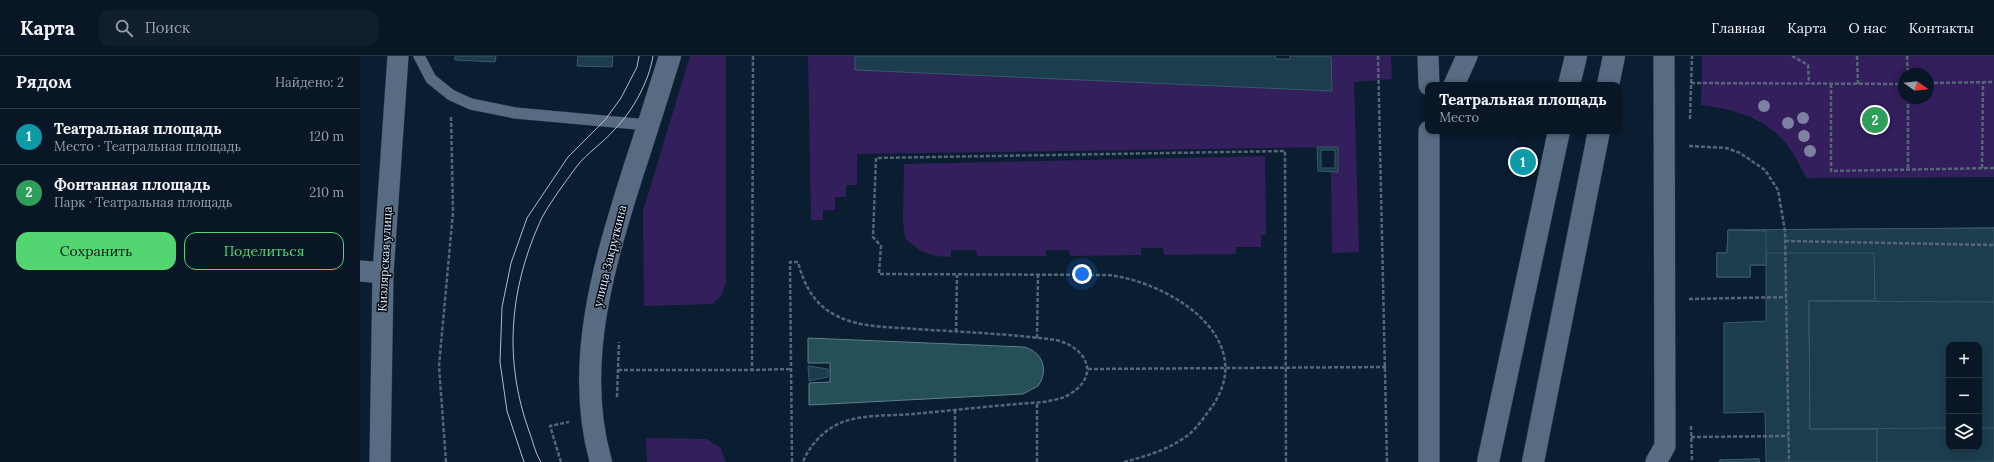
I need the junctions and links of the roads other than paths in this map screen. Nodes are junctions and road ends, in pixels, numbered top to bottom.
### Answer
1 (398, 56) edge
2 (419, 56) edge
3 (670, 56) edge
4 (1428, 56) edge
5 (1467, 56) edge
6 (1576, 56) edge
7 (1614, 56) edge
8 (1664, 56) edge
9 (1429, 82) edge
10 (1455, 82) edge
11 (1570, 82) edge
12 (1609, 82) edge
13 (648, 125) junction
14 (1430, 134) edge
15 (1558, 134) edge
16 (1598, 134) edge
17 (360, 271) edge
18 (383, 273) junction
19 (1662, 457) edge
20 (380, 462) edge
21 (601, 462) edge
22 (1429, 462) edge
23 (1488, 462) edge
24 (1533, 462) edge

1 - 18 street, Кизлярская улица
2 - 13 lane
3 - 13 main road, улица Закруткина
4 - 9 street
5 - 10 street
6 - 11 main road
7 - 12 main road
8 - 19 street
13 - 21 main road, улица Закруткина
14 - 22 street
15 - 23 main road
16 - 24 main road
17 - 18 street
18 - 20 street, Кизлярская улица

